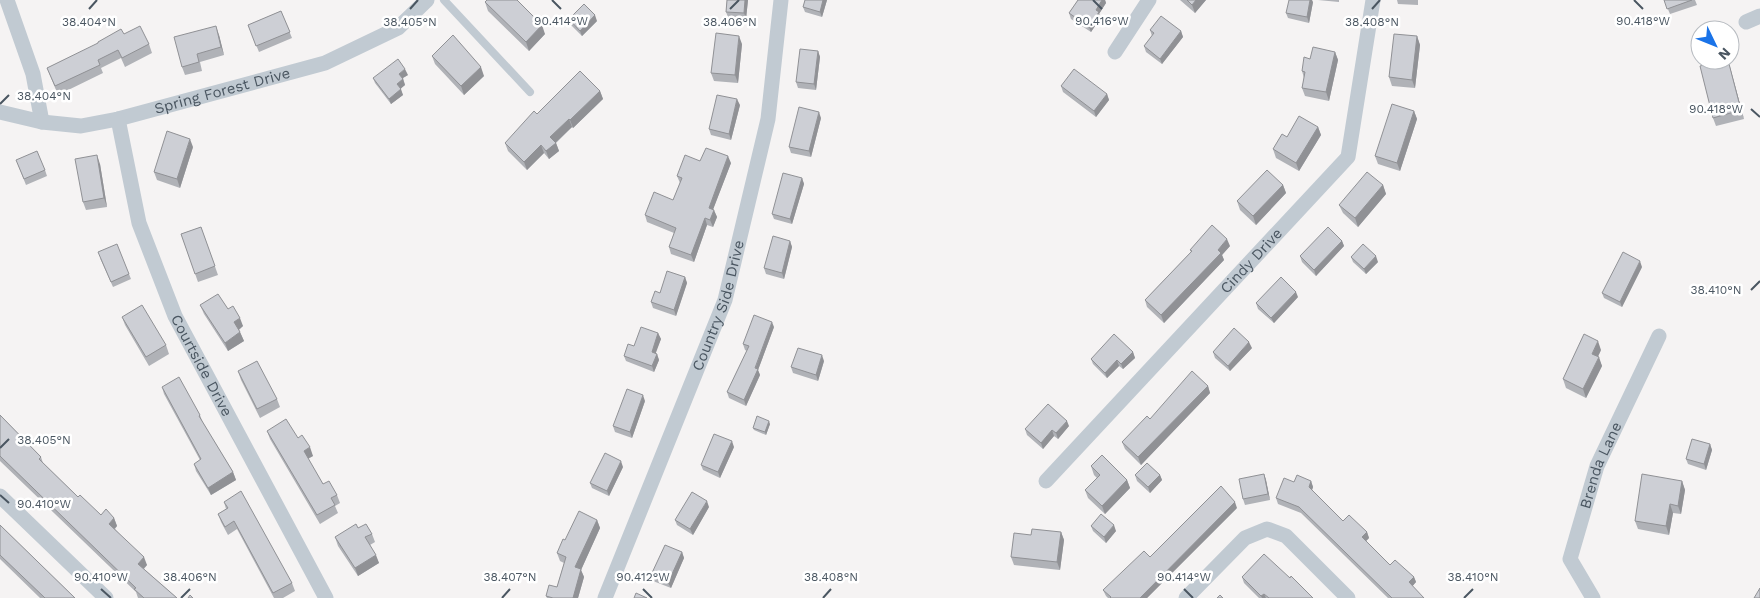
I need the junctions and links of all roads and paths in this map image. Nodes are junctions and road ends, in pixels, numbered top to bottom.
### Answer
1 (7, 0) edge
2 (426, 0) edge
3 (444, 0) edge
4 (781, 0) edge
5 (1149, 0) edge
6 (1374, 0) edge
7 (1115, 52) dead end
8 (530, 92) dead end
9 (0, 112) edge
10 (118, 119) junction
11 (42, 122) junction
12 (1659, 336) dead end
13 (1046, 481) dead end
14 (0, 496) edge
15 (106, 598) edge
16 (326, 598) edge
17 (605, 598) edge
18 (1186, 598) edge
19 (1348, 598) edge
20 (1593, 598) edge

1 - 11 street
2 - 10 street, Spring Forest Drive
3 - 8 lane
4 - 17 street, Country Side Drive
5 - 7 street
6 - 13 street, Cindy Drive
9 - 11 street, Spring Forest Drive
10 - 11 street, Spring Forest Drive
10 - 16 street, Courtside Drive
12 - 20 street, Brenda Lane
14 - 15 street
18 - 19 street

